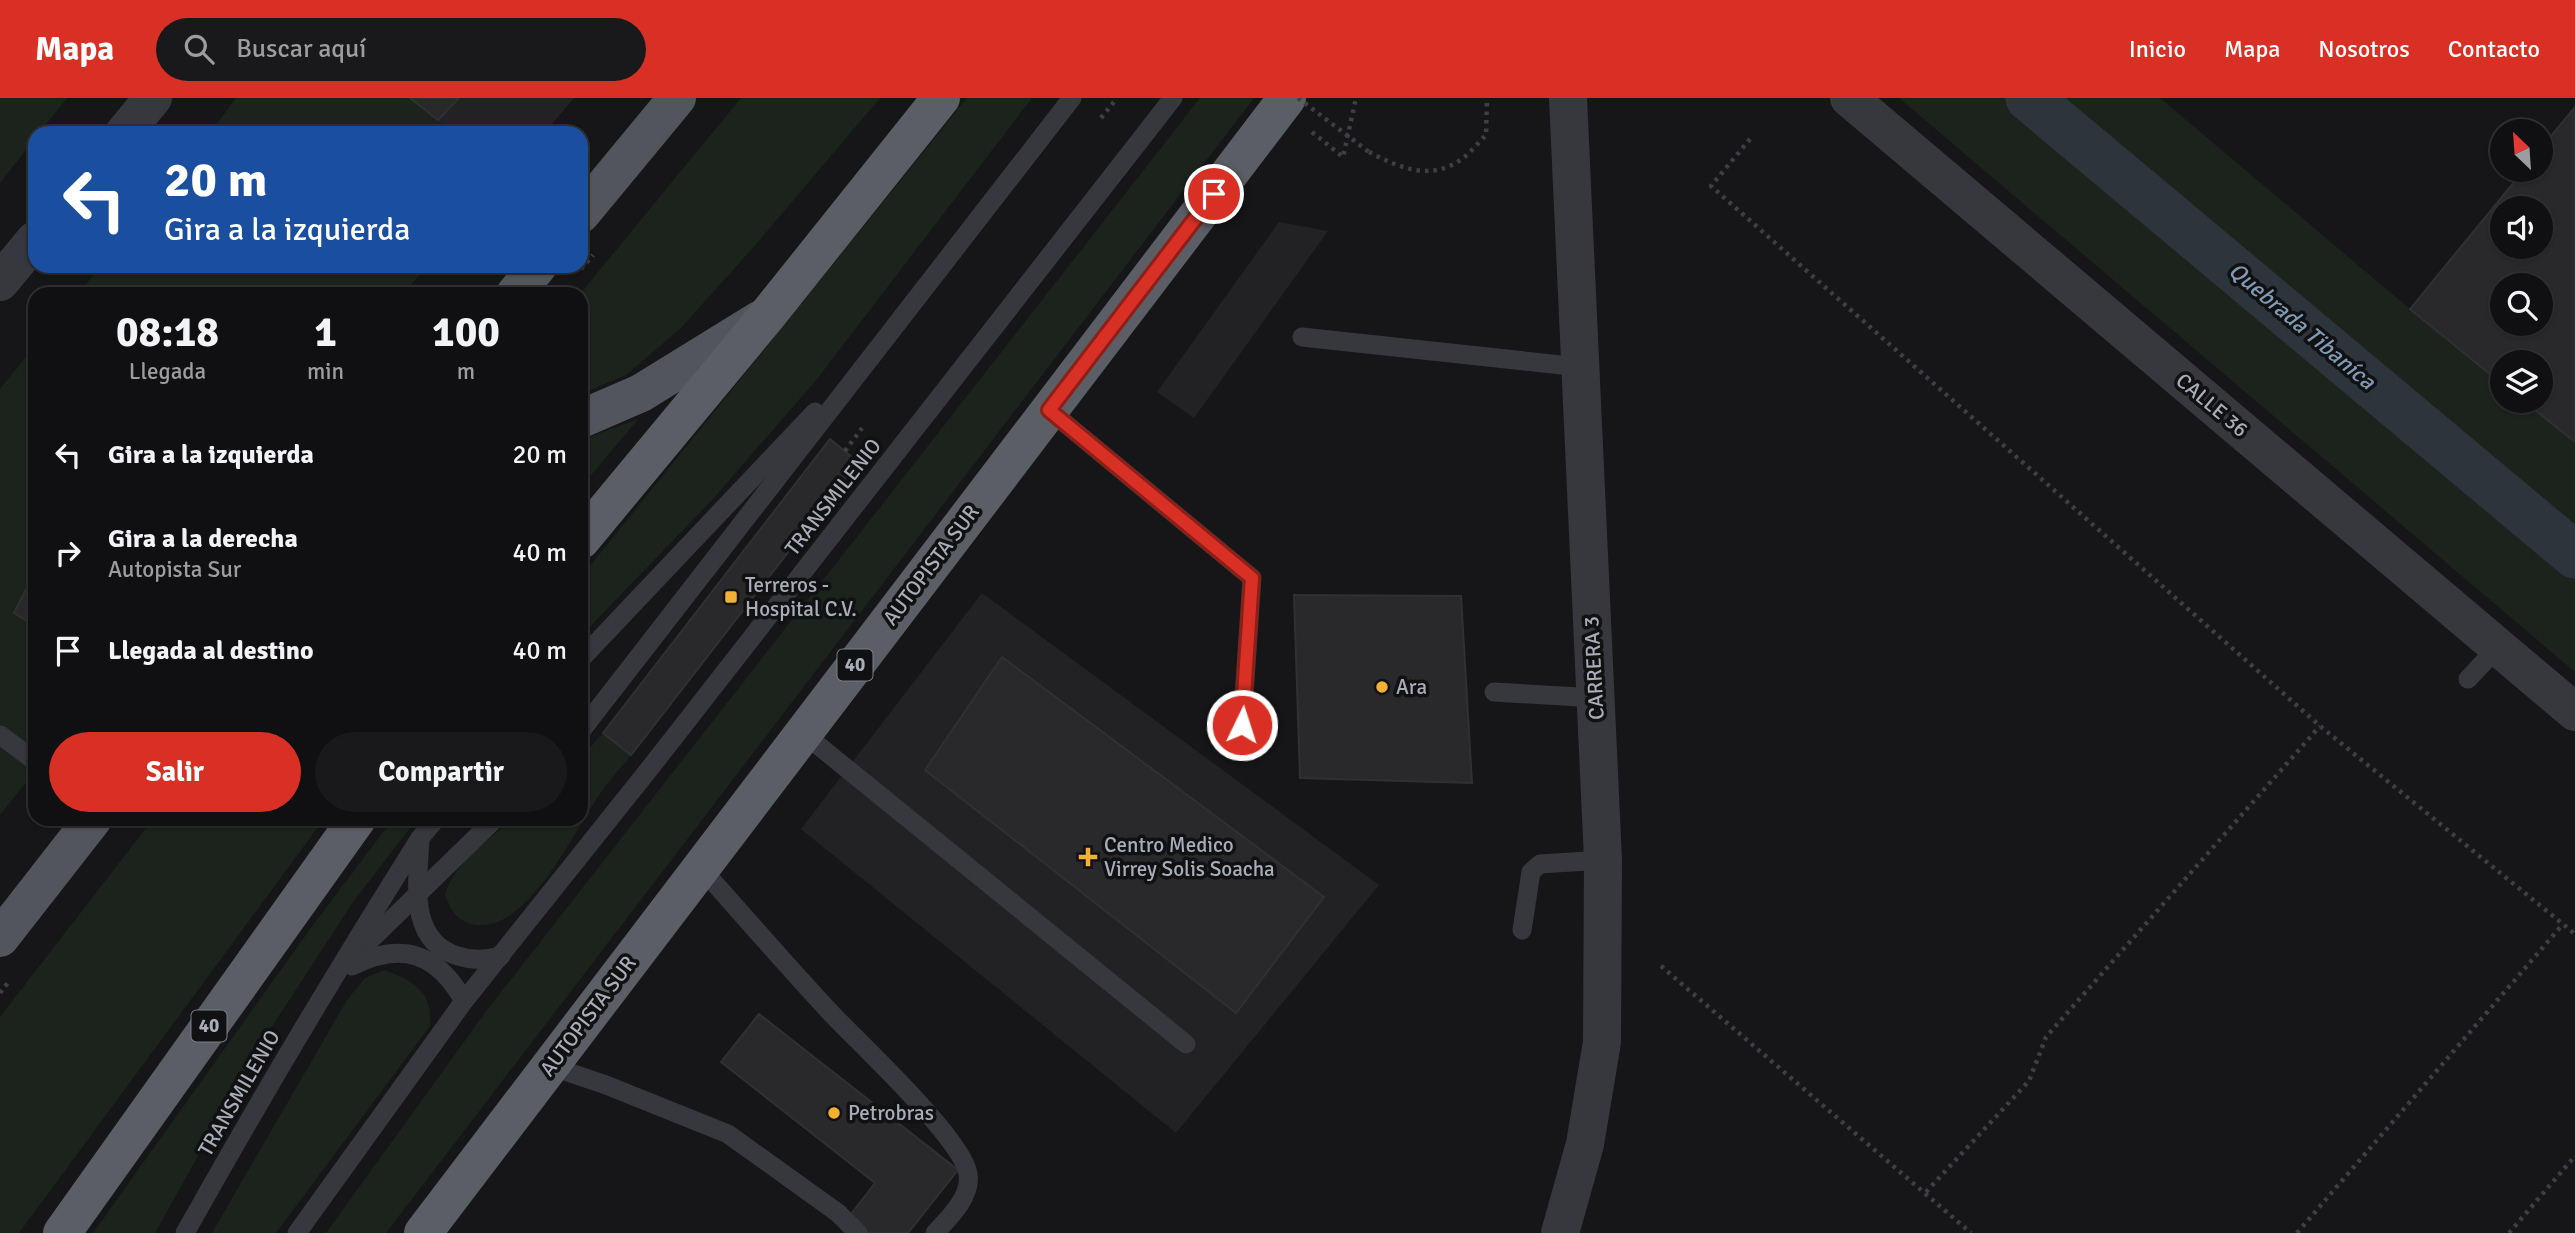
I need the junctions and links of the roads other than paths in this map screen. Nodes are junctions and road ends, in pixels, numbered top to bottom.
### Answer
1 (153, 98) edge
2 (677, 98) edge
3 (941, 98) edge
4 (1072, 98) edge
5 (1173, 98) edge
6 (1287, 98) edge
7 (1568, 98) edge
8 (1849, 98) edge
9 (130, 126) edge
10 (588, 206) edge
11 (28, 248) edge
12 (532, 273) edge
13 (0, 282) edge
14 (521, 287) edge
15 (766, 317) junction
16 (890, 332) junction
17 (1302, 337) dead end
18 (1580, 367) junction
19 (1049, 410) junction
20 (588, 416) edge
21 (588, 532) edge
22 (2498, 647) junction
23 (588, 652) edge
24 (2468, 679) dead end
25 (1494, 692) dead end
26 (1596, 698) junction
27 (2575, 712) edge
28 (588, 722) edge
29 (1242, 725) dead end
30 (803, 733) junction
31 (0, 735) edge
32 (28, 756) edge
33 (88, 826) edge
34 (352, 826) edge
35 (430, 826) edge
36 (488, 826) edge
37 (420, 838) junction
38 (1603, 860) junction
39 (701, 868) junction
40 (417, 895) junction
41 (1522, 930) dead end
42 (0, 938) edge
43 (501, 956) junction
44 (333, 976) junction
45 (464, 1002) junction
46 (1186, 1044) dead end
47 (550, 1066) junction
48 (62, 1233) edge
49 (185, 1233) edge
50 (297, 1233) edge
51 (423, 1233) edge
52 (858, 1233) edge
53 (935, 1233) edge
54 (1560, 1233) edge

1 - 9 street
2 - 10 main road
3 - 15 highway
4 - 16 lane
5 - 43 lane, TRANSMILENIO
6 - 19 highway, AUTOPISTA SUR / 40
7 - 18 street, CARRERA 3
8 - 22 street, CALLE 36
11 - 13 street
12 - 14 main road
15 - 20 main road
15 - 21 highway
16 - 23 lane
16 - 28 lane
17 - 18 lane
18 - 26 street, CARRERA 3
19 - 29 lane
19 - 30 highway, AUTOPISTA SUR / 40
22 - 24 lane
22 - 27 street, CALLE 36
25 - 26 lane
26 - 38 street, CARRERA 3
30 - 39 highway, AUTOPISTA SUR / 40
30 - 46 lane
31 - 32 lane
33 - 42 main road
34 - 48 highway, 40
35 - 37 lane, TRANSMILENIO
36 - 40 lane, TRANSMILENIO
37 - 40 lane
37 - 44 lane, TRANSMILENIO
38 - 41 lane
38 - 54 street, CARRERA 3
39 - 47 highway, AUTOPISTA SUR / 40
39 - 53 lane
40 - 43 lane
40 - 44 lane, TRANSMILENIO
43 - 45 lane, TRANSMILENIO
44 - 45 lane
44 - 49 lane, TRANSMILENIO
45 - 50 lane, TRANSMILENIO
47 - 51 highway, AUTOPISTA SUR / 40
47 - 52 lane

